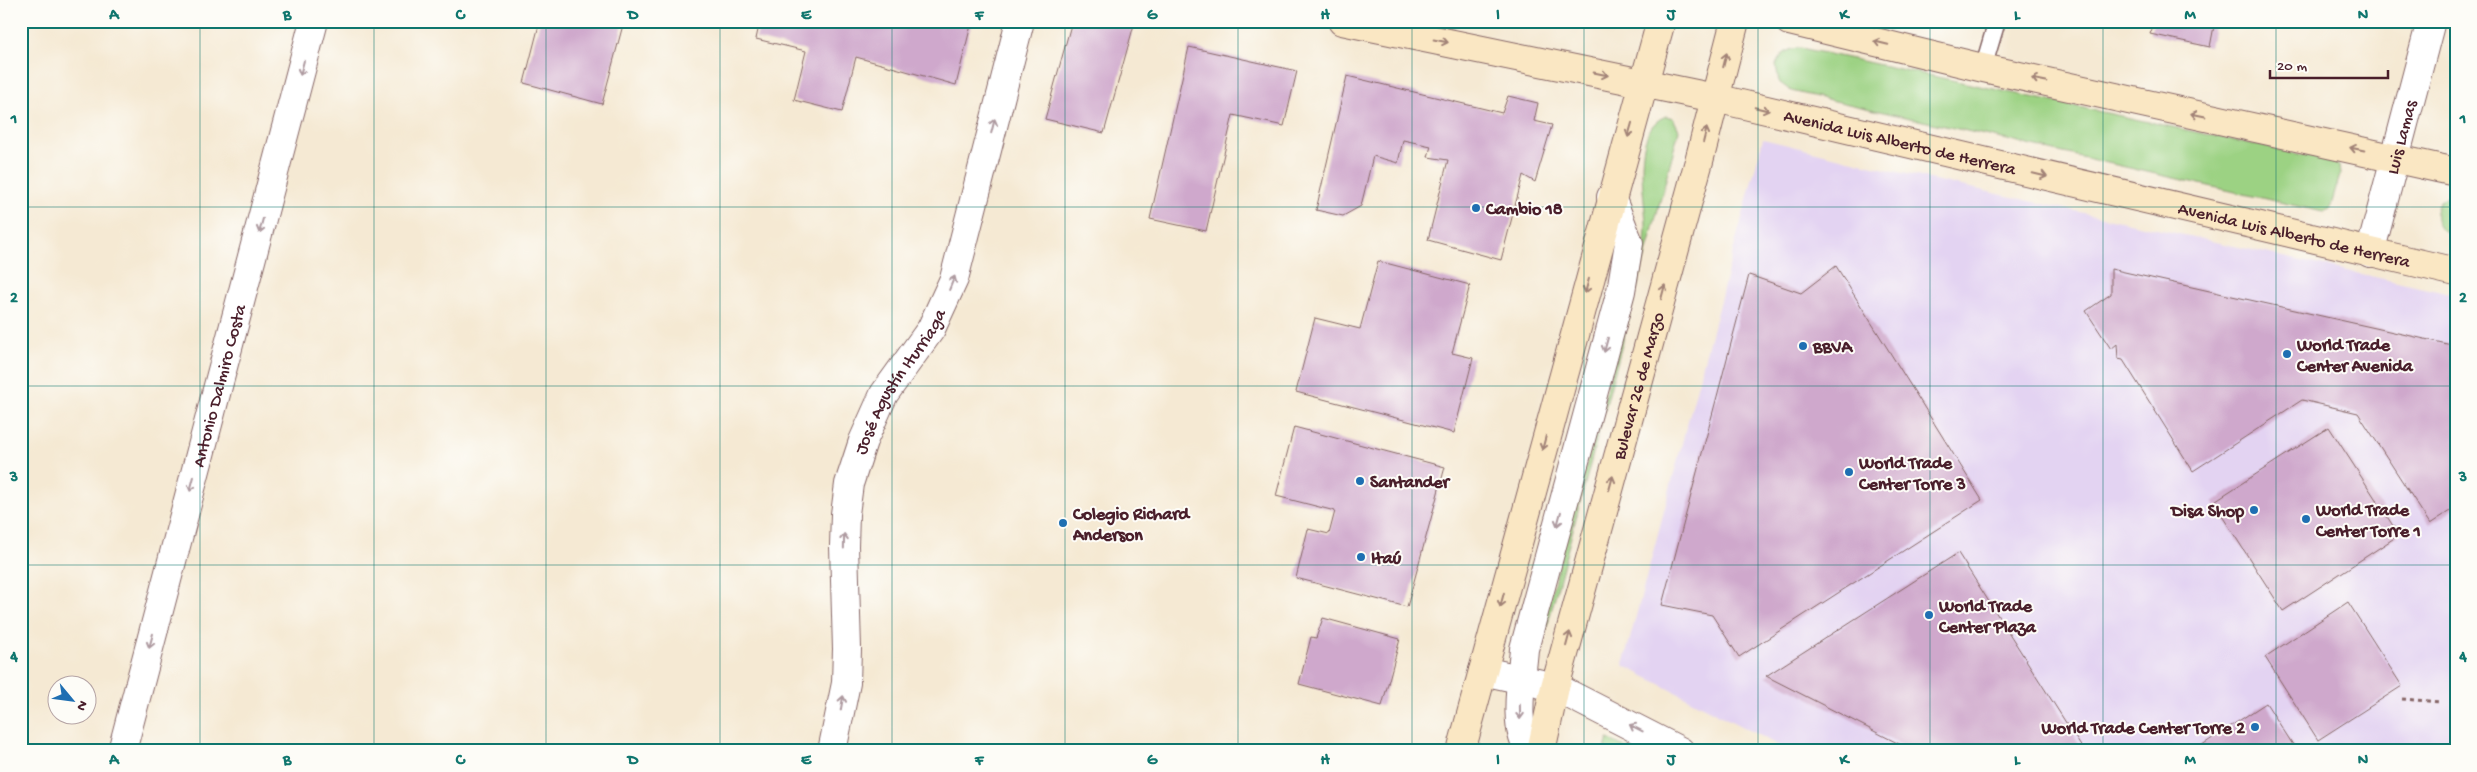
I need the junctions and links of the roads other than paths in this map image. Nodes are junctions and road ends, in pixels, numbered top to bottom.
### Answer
1 (314, 21) edge
2 (1020, 21) edge
3 (1342, 21) edge
4 (1660, 21) edge
5 (1735, 21) edge
6 (1789, 21) edge
7 (1997, 21) edge
8 (2431, 21) edge
9 (1983, 68) junction
10 (1643, 83) junction
11 (1715, 98) junction
12 (2395, 157) junction
13 (2456, 172) edge
14 (1611, 197) junction
15 (2370, 253) junction
16 (2456, 272) edge
17 (1483, 671) junction
18 (1521, 680) junction
19 (1555, 686) junction
20 (122, 751) edge
21 (832, 751) edge
22 (1462, 751) edge
23 (1530, 751) edge
24 (1541, 751) edge
25 (1680, 751) edge

1 -> 20 street, Antonio Dalmiro Costa
21 -> 2 street, José Agustín Iturriaga
3 -> 10 main road, Avenida Luis Alberto de Herrera
4 - 10 main road
11 -> 5 main road, Bulevar 26 de Marzo
9 -> 6 main road
7 - 9 lane
8 - 12 street, Luis Lamas
12 -> 9 main road
10 - 11 main road, Avenida Luis Alberto de Herrera
10 -> 14 main road
11 -> 15 main road, Avenida Luis Alberto de Herrera
19 -> 11 main road, Bulevar 26 de Marzo
12 - 13 main road
12 - 15 street, Luis Lamas
14 -> 17 main road
14 -> 18 street
15 - 16 main road, Avenida Luis Alberto de Herrera
17 - 18 street
17 - 22 main road
18 - 19 street
18 -> 23 street
19 - 24 main road, Bulevar 26 de Marzo
25 -> 19 street

